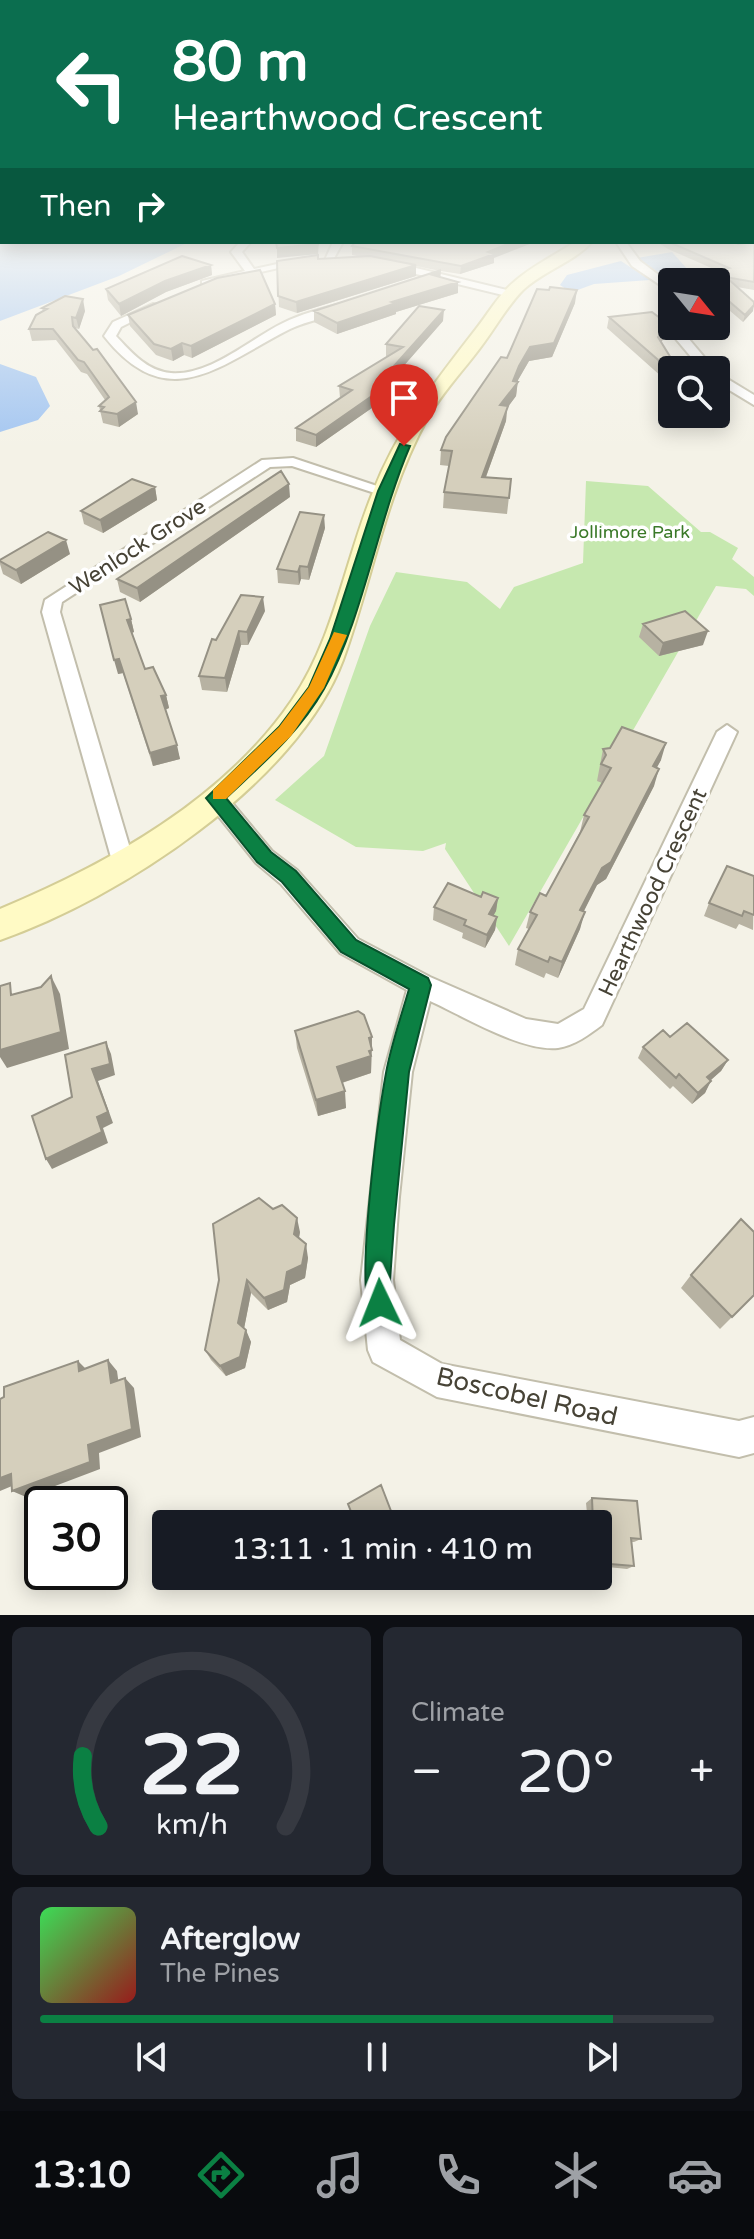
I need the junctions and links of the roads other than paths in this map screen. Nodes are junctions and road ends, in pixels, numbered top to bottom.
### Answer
1 (171, 299) edge
2 (507, 299) edge
3 (359, 301) edge
4 (683, 340) edge
5 (697, 356) edge
6 (730, 385) edge
7 (754, 401) edge
8 (384, 491) junction
9 (727, 732) dead end
10 (215, 798) junction
11 (122, 862) junction
12 (0, 925) edge
13 (421, 985) junction
14 (754, 1435) edge

1 - 3 street
2 - 8 main road
4 - 5 street
6 - 7 street
8 - 10 main road
8 - 11 street, Wenlock Grove
9 - 13 street, Hearthwood Crescent
10 - 11 main road
10 - 13 street, Hearthwood Crescent
11 - 12 main road
13 - 14 street, Boscobel Road

